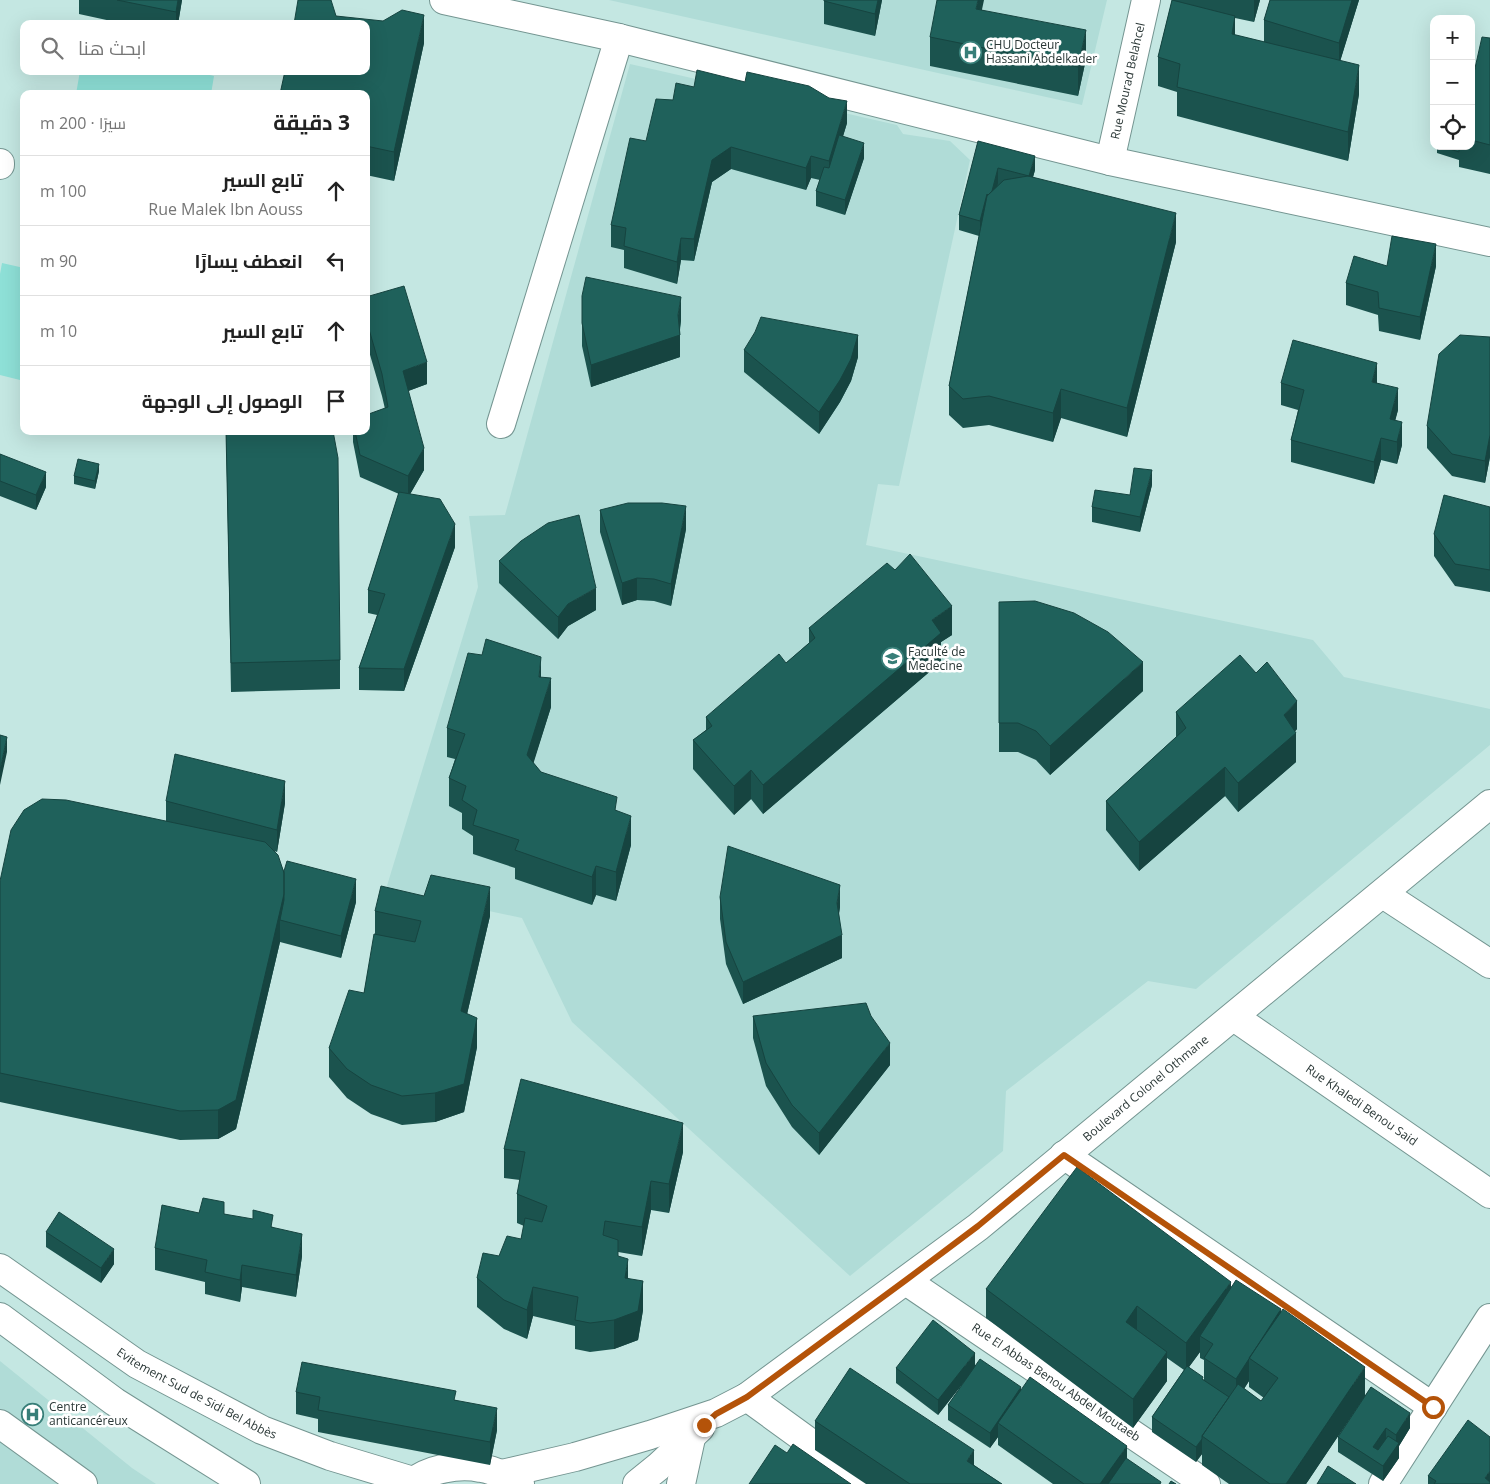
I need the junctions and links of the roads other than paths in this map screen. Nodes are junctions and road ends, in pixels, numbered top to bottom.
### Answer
1 (444, 0) edge
2 (1146, 0) edge
3 (619, 38) junction
4 (1110, 162) junction
5 (1490, 242) edge
6 (501, 424) dead end
7 (1490, 804) edge
8 (1383, 894) junction
9 (1490, 964) edge
10 (1234, 1017) junction
11 (1064, 1155) junction
12 (1490, 1194) edge
13 (0, 1268) edge
14 (906, 1280) junction
15 (0, 1317) edge
16 (1490, 1318) edge
17 (747, 1397) junction
18 (1433, 1407) junction
19 (716, 1414) junction
20 (0, 1424) edge
21 (691, 1438) junction
22 (511, 1479) edge
23 (412, 1483) edge
24 (83, 1484) edge
25 (245, 1484) edge
26 (637, 1484) edge
27 (681, 1484) edge
28 (867, 1484) edge
29 (1206, 1484) edge
30 (1383, 1484) edge

1 - 3 main road
2 - 4 main road, Rue Mourad Belahcel
3 - 4 main road
3 - 6 main road
4 - 5 main road
7 - 8 main road, Boulevard Colonel Othmane
8 - 9 main road
8 - 10 main road, Boulevard Colonel Othmane
10 - 11 main road, Boulevard Colonel Othmane
10 - 12 main road, Rue Khaledi Benou Said
11 - 14 main road, Boulevard Colonel Othmane
11 - 18 main road
13 - 23 main road, Evitement Sud de Sidi Bel Abbès
14 - 17 main road, Boulevard Colonel Othmane
14 - 29 main road, Rue El Abbas Benou Abdel Moutaeb
15 - 25 main road
16 - 18 main road
17 - 19 main road, Boulevard Colonel Othmane
17 - 28 main road
18 - 30 main road
19 - 21 main road
19 - 22 main road
20 - 24 main road
21 - 26 main road
21 - 27 main road
22 - 23 main road

